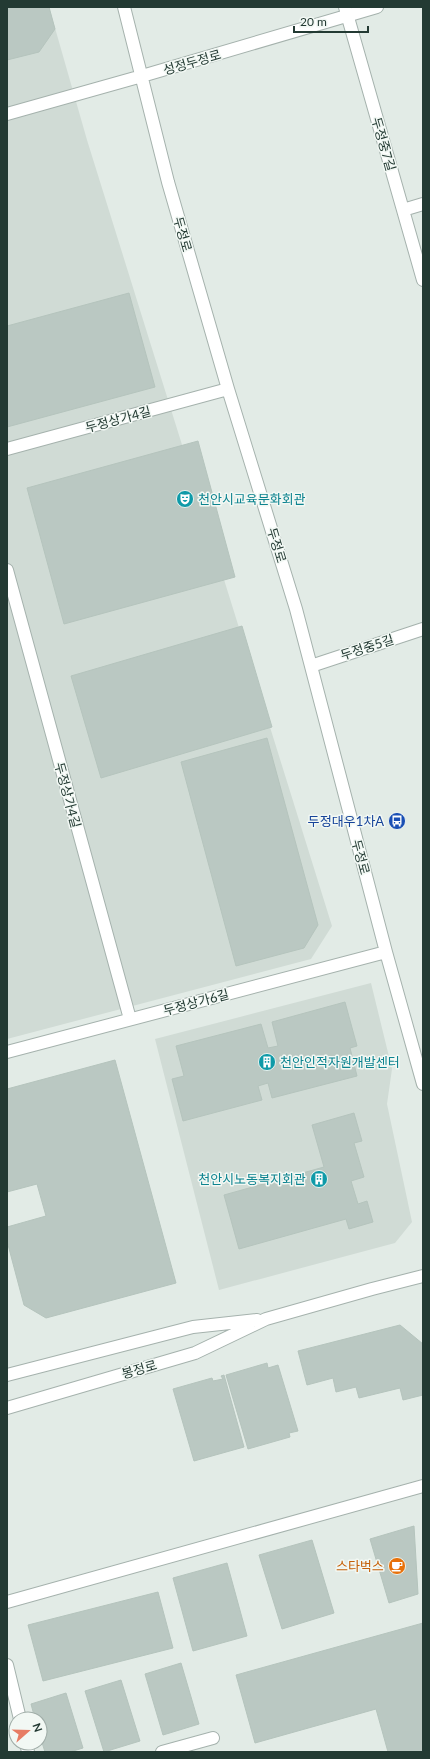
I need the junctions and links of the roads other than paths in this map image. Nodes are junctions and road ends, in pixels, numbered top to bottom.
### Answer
1 (124, 7) edge
2 (377, 7) edge
3 (346, 12) edge
4 (142, 76) junction
5 (7, 114) edge
6 (423, 204) edge
7 (403, 210) junction
8 (423, 280) edge
9 (228, 389) junction
10 (7, 449) edge
11 (7, 570) edge
12 (423, 629) edge
13 (311, 666) junction
14 (386, 952) junction
15 (130, 1019) junction
16 (7, 1052) edge
17 (423, 1084) edge
18 (423, 1276) edge
19 (266, 1319) junction
20 (7, 1375) edge
21 (7, 1408) edge
22 (423, 1486) edge
23 (7, 1602) edge
24 (7, 1664) edge
25 (18, 1711) edge
26 (213, 1738) dead end
27 (162, 1752) edge

1 - 4 street, 두정로
2 - 3 street, 성정두정로
3 - 4 street, 성정두정로
3 - 7 street, 두정중7길
4 - 5 street, 성정두정로
4 - 9 street, 두정로
6 - 7 street
7 - 8 street, 두정중7길
9 - 10 street, 두정상가4길
9 - 13 street, 두정로
11 - 15 street, 두정상가4길
12 - 13 street, 두정중5길
13 - 14 street, 두정로
14 - 15 street, 두정상가6길
14 - 17 street, 두정로
15 - 16 street, 두정상가6길
18 - 19 street, 봉정로
19 - 20 street, 봉정로
19 - 21 street, 봉정로
22 - 23 street
24 - 25 street
26 - 27 street

